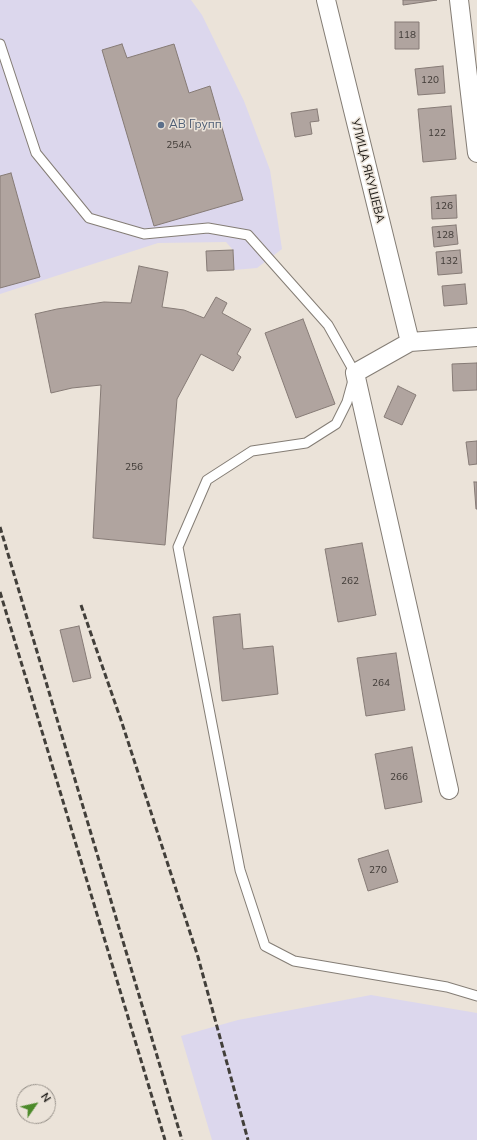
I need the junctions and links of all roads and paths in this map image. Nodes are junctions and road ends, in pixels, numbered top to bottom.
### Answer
1 (326, 0) edge
2 (459, 0) edge
3 (0, 44) edge
4 (477, 153) edge
5 (477, 337) edge
6 (410, 342) junction
7 (356, 373) junction
8 (449, 790) dead end
9 (477, 996) edge

1 - 6 street, УЛИЦА ЯКУШЕВА
2 - 4 street
3 - 7 lane
5 - 6 street
6 - 7 street
7 - 8 street
7 - 9 lane

